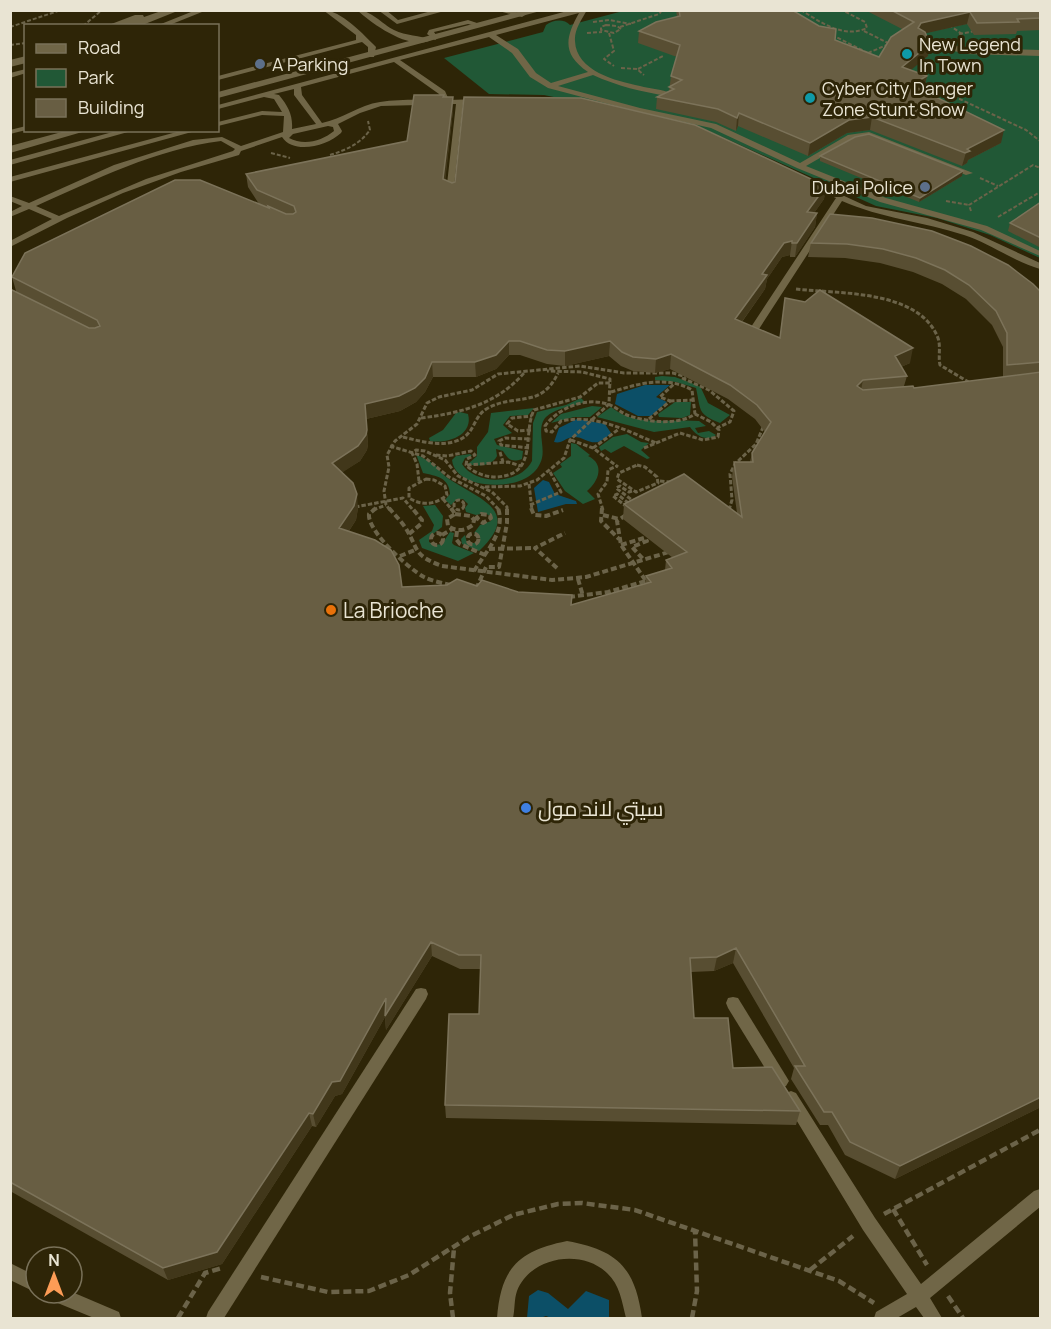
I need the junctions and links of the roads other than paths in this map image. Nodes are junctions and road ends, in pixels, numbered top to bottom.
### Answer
1 (158, 10) edge
2 (175, 10) edge
3 (204, 10) edge
4 (326, 10) edge
5 (360, 10) edge
6 (381, 10) edge
7 (445, 10) edge
8 (490, 10) edge
9 (539, 10) edge
10 (582, 10) edge
11 (497, 16) edge
12 (397, 22) junction
13 (117, 24) edge
14 (134, 24) edge
15 (165, 24) edge
16 (391, 33) junction
17 (490, 34) junction
18 (361, 37) junction
19 (431, 39) junction
20 (923, 39) edge
21 (388, 50) junction
22 (1041, 54) edge
23 (371, 55) junction
24 (395, 60) junction
25 (593, 73) junction
26 (219, 78) edge
27 (297, 86) junction
28 (551, 86) junction
29 (668, 94) edge
30 (219, 95) edge
31 (263, 95) junction
32 (446, 101) junction
33 (460, 101) junction
34 (482, 101) edge
35 (219, 107) edge
36 (287, 114) junction
37 (635, 119) edge
38 (219, 124) edge
39 (332, 124) junction
40 (658, 124) edge
41 (320, 125) junction
42 (76, 132) edge
43 (124, 132) edge
44 (188, 132) edge
45 (287, 133) junction
46 (14, 148) edge
47 (239, 149) junction
48 (32, 157) junction
49 (10, 163) edge
50 (800, 166) junction
51 (969, 173) dead end
52 (168, 174) junction
53 (185, 178) edge
54 (797, 178) edge
55 (10, 180) edge
56 (450, 193) edge
57 (841, 197) junction
58 (10, 198) edge
59 (27, 207) junction
60 (10, 215) edge
61 (58, 219) junction
62 (10, 245) edge
63 (1041, 254) edge
64 (1041, 266) edge
65 (756, 327) edge
66 (421, 994) dead end
67 (733, 1002) dead end
68 (1041, 1197) edge
69 (10, 1271) edge
70 (24, 1279) edge
71 (919, 1296) junction
72 (82, 1305) edge
73 (112, 1318) edge
74 (214, 1318) edge
75 (505, 1318) edge
76 (634, 1318) edge
77 (882, 1318) edge
78 (934, 1318) edge

1 - 13 street
2 - 14 street
3 - 15 lane
4 - 18 lane
5 - 16 lane
6 - 12 lane
7 - 12 lane
8 - 11 lane
9 - 11 street
10 - 17 lane
10 - 25 lane
11 - 19 street
12 - 16 lane
16 - 19 lane
16 - 21 lane
17 - 24 lane
17 - 28 lane
18 - 23 lane
18 - 26 lane
19 - 21 street
20 - 22 street
21 - 23 street
23 - 30 street
24 - 27 lane
24 - 32 lane
25 - 28 lane
25 - 29 lane
27 - 31 lane
27 - 41 lane
28 - 50 lane
31 - 35 lane
31 - 36 lane
32 - 33 lane
32 - 39 lane
33 - 34 lane
33 - 56 lane
36 - 38 lane
36 - 45 lane
37 - 40 lane
39 - 41 lane
39 - 45 lane
41 - 45 lane
42 - 46 street
43 - 48 lane
44 - 55 lane
45 - 47 lane
46 - 48 lane
47 - 52 lane
47 - 59 lane
48 - 49 lane
50 - 51 lane
50 - 63 lane
52 - 53 lane
52 - 61 lane
54 - 57 lane
57 - 64 lane
57 - 65 lane
58 - 59 lane
59 - 60 lane
59 - 61 lane
61 - 62 lane
66 - 74 lane
67 - 71 lane
68 - 71 lane
69 - 70 lane
71 - 77 lane
71 - 78 lane
72 - 73 lane
75 - 76 lane

